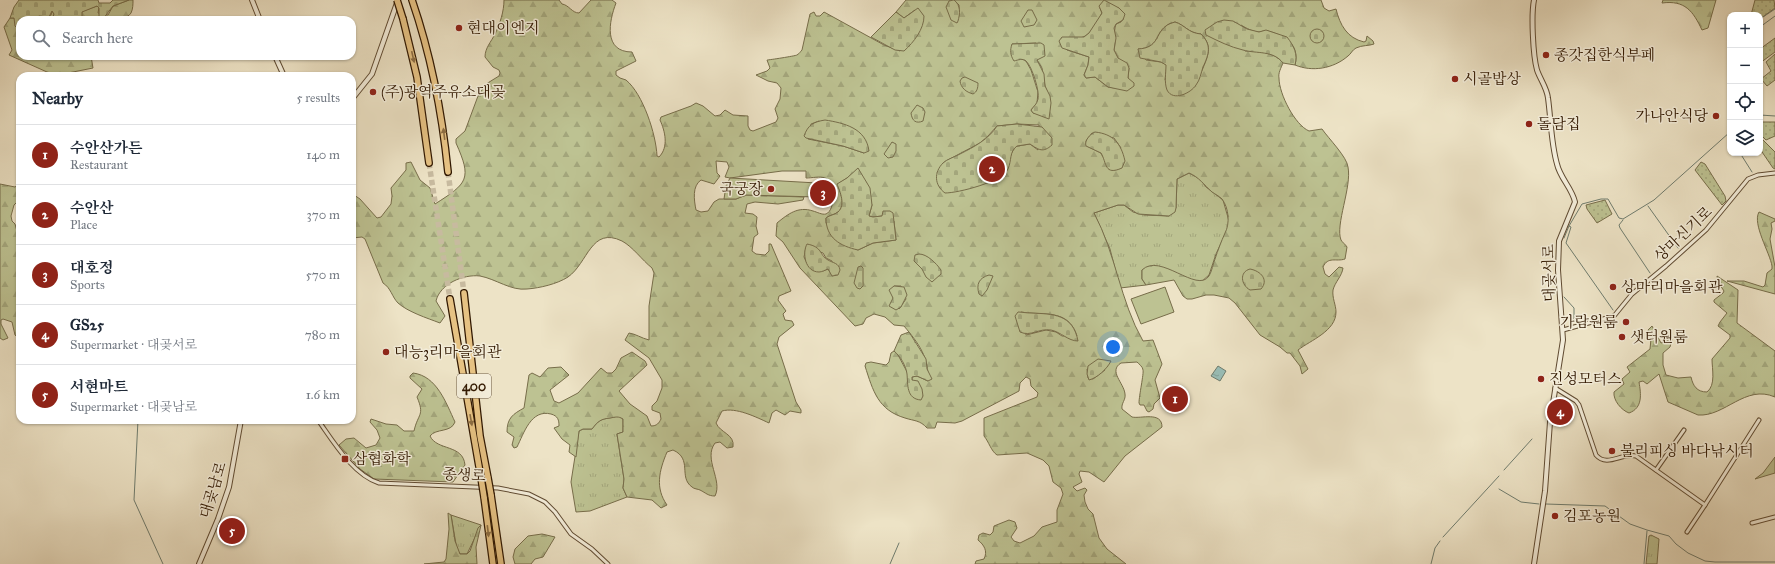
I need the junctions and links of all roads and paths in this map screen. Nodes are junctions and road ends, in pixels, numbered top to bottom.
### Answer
1 (252, 0) edge
2 (398, 0) edge
3 (412, 0) edge
4 (1534, 0) edge
5 (258, 16) edge
6 (277, 60) edge
7 (282, 72) edge
8 (356, 95) edge
9 (430, 163) tunnel mouth
10 (448, 172) tunnel mouth
11 (1775, 173) edge
12 (464, 293) tunnel mouth
13 (450, 299) tunnel mouth
14 (1563, 330) junction
15 (1555, 388) junction
16 (1760, 420) dead end
17 (240, 424) edge
18 (321, 424) edge
19 (1684, 430) dead end
20 (1656, 470) junction
21 (1705, 505) junction
22 (1775, 517) edge
23 (1752, 523) dead end
24 (1687, 532) dead end
25 (199, 564) edge
26 (493, 564) edge
27 (501, 564) edge
28 (608, 564) edge
29 (1534, 564) edge

1 - 5 street
2 - 8 street
2 -> 9 highway, bridge
10 -> 3 highway
4 - 14 street, 대곶서로
6 - 7 street
11 - 14 street, 상마신기로
12 - 27 highway, 400, bridge
13 -> 26 highway, 400, bridge
14 - 15 street, 대곶서로
15 - 20 street
15 - 29 street, 대곶서로
16 - 21 street
17 - 25 street, 대곶남로
18 - 28 street, 종생로
19 - 20 street
20 - 21 street
21 - 24 street
22 - 23 street

